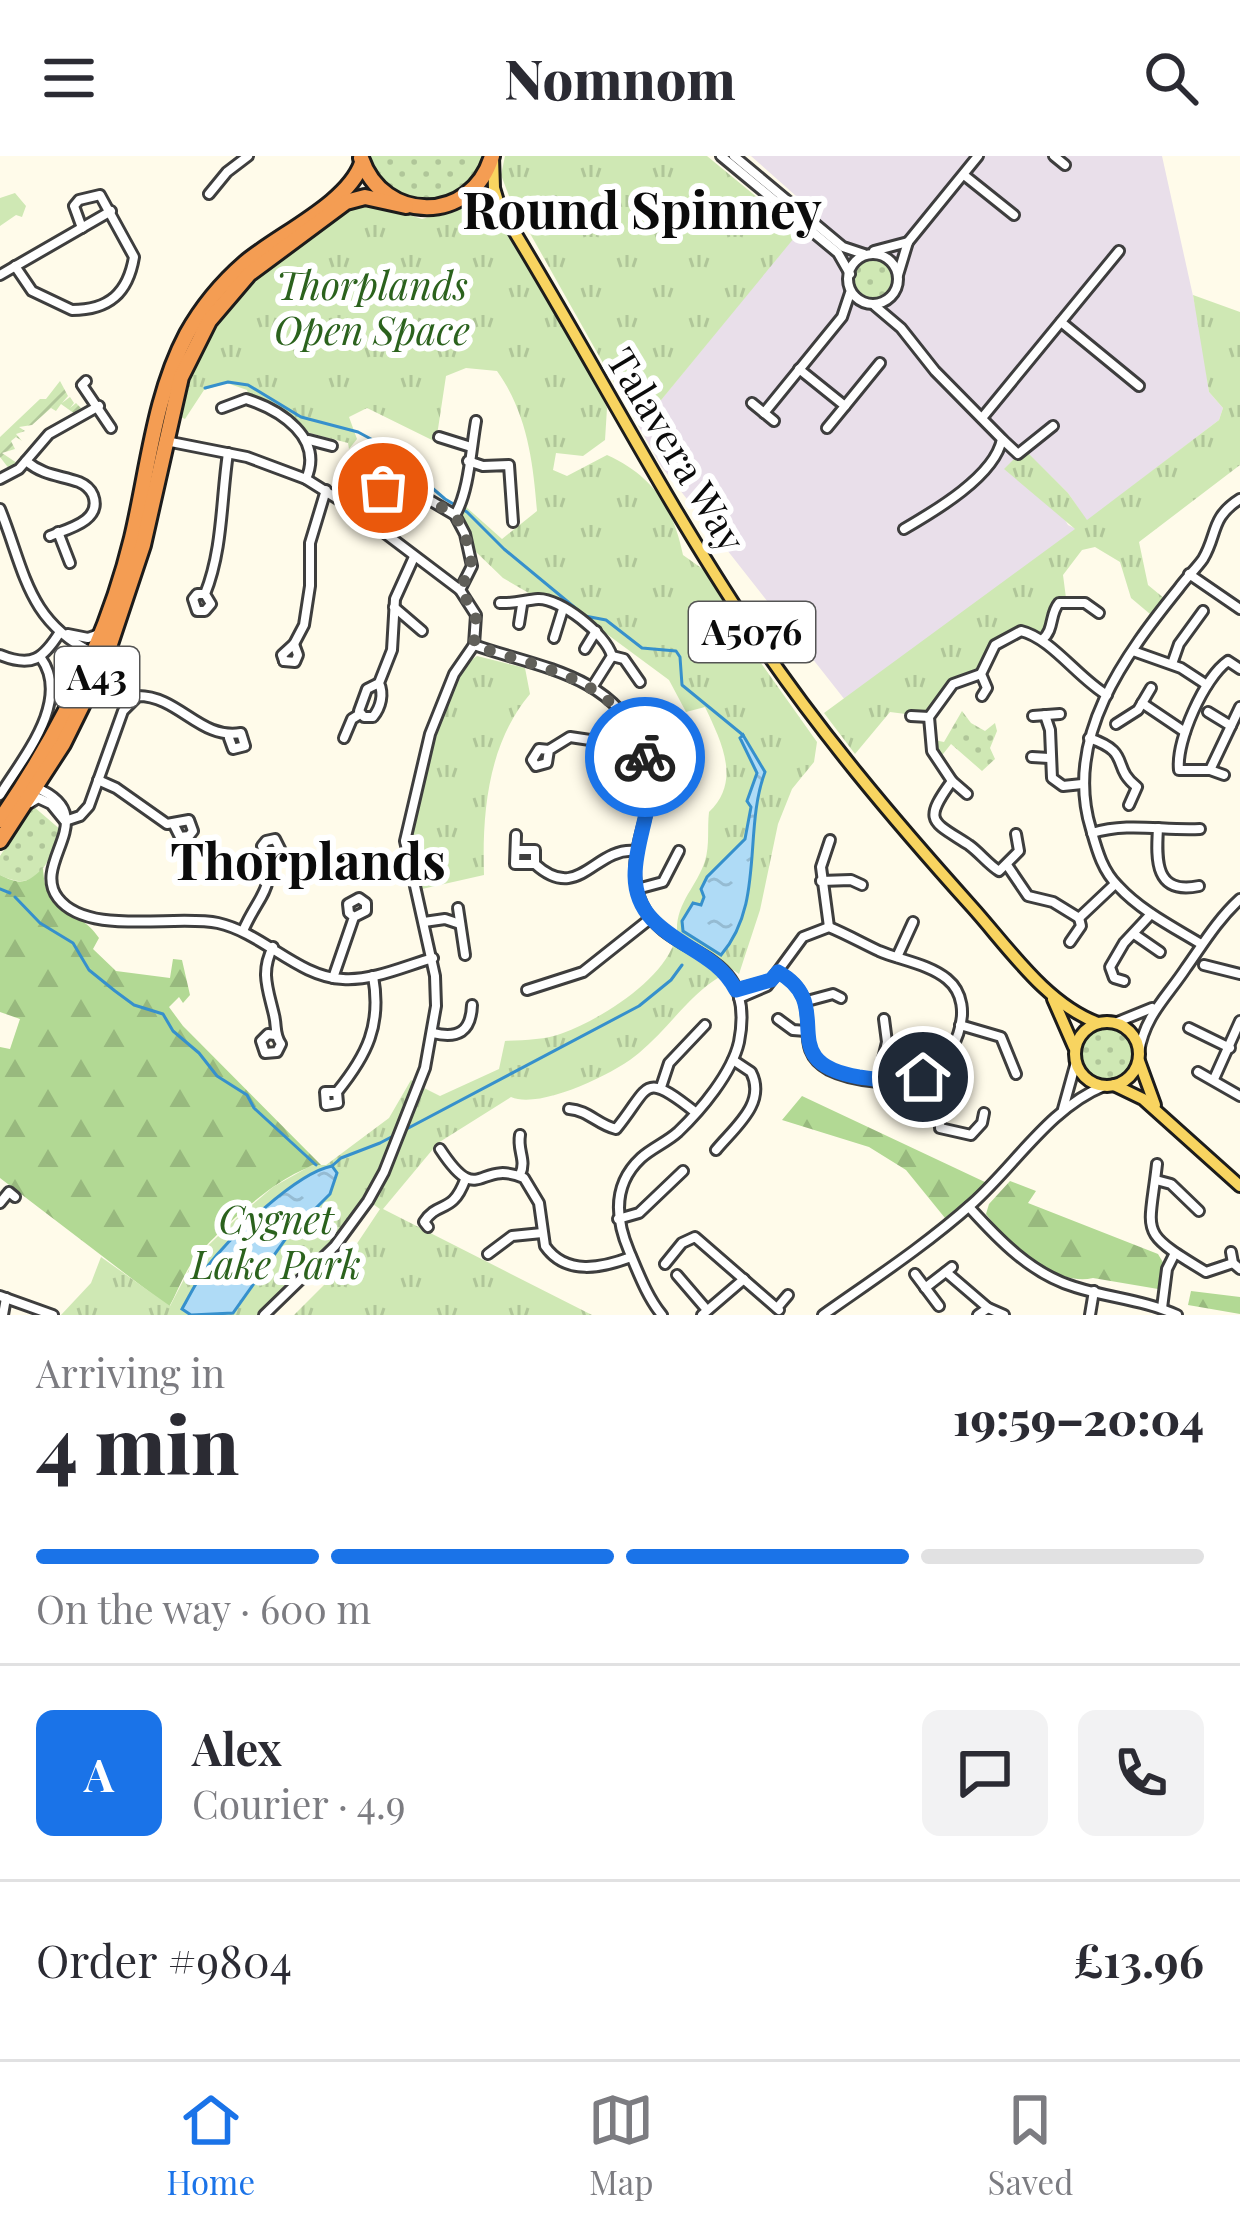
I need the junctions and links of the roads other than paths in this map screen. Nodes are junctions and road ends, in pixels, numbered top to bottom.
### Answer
1 (248, 156) edge
2 (492, 156) edge
3 (721, 156) edge
4 (734, 156) edge
5 (978, 156) edge
6 (1054, 156) edge
7 (361, 159) edge
8 (1065, 165) dead end
9 (963, 174) junction
10 (208, 194) dead end
11 (462, 199) junction
12 (406, 206) junction
13 (500, 208) junction
14 (111, 211) junction
15 (1014, 215) dead end
16 (82, 228) junction
17 (908, 242) junction
18 (1119, 251) dead end
19 (868, 252) junction
20 (15, 266) junction
21 (850, 274) junction
22 (0, 275) edge
23 (898, 276) junction
24 (850, 290) junction
25 (894, 290) junction
26 (872, 306) junction
27 (842, 317) junction
28 (1060, 322) junction
29 (901, 328) junction
30 (880, 363) dead end
31 (799, 369) junction
32 (86, 381) dead end
33 (1139, 386) dead end
34 (752, 403) dead end
35 (99, 406) junction
36 (845, 406) junction
37 (222, 408) dead end
38 (764, 413) junction
39 (984, 420) junction
40 (476, 421) dead end
41 (774, 421) dead end
42 (1052, 426) dead end
43 (111, 428) dead end
44 (827, 428) dead end
45 (439, 437) dead end
46 (159, 440) junction
47 (308, 440) junction
48 (1002, 440) junction
49 (332, 446) dead end
50 (471, 447) junction
51 (228, 453) junction
52 (26, 461) junction
53 (468, 461) junction
54 (391, 466) dead end
55 (0, 479) edge
56 (306, 479) junction
57 (326, 490) junction
58 (1240, 499) edge
59 (0, 509) edge
60 (455, 515) junction
61 (513, 523) dead end
62 (904, 529) dead end
63 (414, 556) junction
64 (65, 559) dead end
65 (1189, 574) junction
66 (460, 590) junction
67 (206, 594) dead end
68 (500, 603) dead end
69 (522, 604) junction
70 (394, 607) junction
71 (563, 609) junction
72 (1240, 610) edge
73 (1203, 611) dead end
74 (1099, 613) dead end
75 (519, 624) dead end
76 (422, 631) dead end
77 (596, 631) junction
78 (60, 632) junction
79 (103, 632) junction
80 (554, 638) dead end
81 (1042, 640) junction
82 (294, 644) dead end
83 (474, 645) junction
84 (585, 649) dead end
85 (1133, 651) junction
86 (0, 655) edge
87 (99, 656) junction
88 (612, 656) junction
89 (41, 658) junction
90 (1172, 664) junction
91 (1240, 669) edge
92 (981, 674) junction
93 (640, 682) dead end
94 (379, 683) junction
95 (1207, 685) junction
96 (593, 686) junction
97 (1150, 688) dead end
98 (1107, 695) junction
99 (982, 696) dead end
100 (1142, 703) junction
101 (1240, 707) edge
102 (1208, 712) dead end
103 (360, 714) junction
104 (1060, 714) dead end
105 (1045, 715) junction
106 (911, 716) dead end
107 (928, 716) junction
108 (1033, 716) dead end
109 (1116, 724) dead end
110 (1231, 725) junction
111 (680, 729) dead end
112 (1185, 732) junction
113 (638, 737) junction
114 (229, 738) dead end
115 (344, 738) dead end
116 (1089, 738) junction
117 (549, 750) dead end
118 (1032, 757) dead end
119 (1049, 758) junction
120 (1210, 770) junction
121 (1224, 775) dead end
122 (98, 780) junction
123 (649, 781) junction
124 (952, 781) junction
125 (1082, 784) junction
126 (35, 787) junction
127 (967, 794) dead end
128 (0, 796) edge
129 (1129, 805) dead end
130 (19, 816) junction
131 (0, 820) edge
132 (65, 821) junction
133 (174, 825) dead end
134 (1158, 828) junction
135 (1200, 829) dead end
136 (1092, 833) junction
137 (1016, 834) dead end
138 (516, 835) dead end
139 (830, 839) dead end
140 (0, 842) edge
141 (680, 851) dead end
142 (636, 852) junction
143 (270, 857) dead end
144 (1007, 866) junction
145 (821, 881) junction
146 (1115, 884) junction
147 (862, 885) dead end
148 (1199, 886) dead end
149 (637, 889) junction
150 (1239, 902) edge
151 (458, 908) dead end
152 (1151, 914) junction
153 (354, 917) dead end
154 (651, 918) junction
155 (1079, 918) junction
156 (424, 922) junction
157 (913, 922) dead end
158 (460, 924) junction
159 (829, 927) junction
160 (243, 931) junction
161 (1133, 934) junction
162 (1070, 942) dead end
163 (1201, 944) junction
164 (273, 947) junction
165 (1160, 952) dead end
166 (465, 955) dead end
167 (897, 957) junction
168 (433, 958) junction
169 (1204, 965) dead end
170 (1240, 974) edge
171 (373, 976) junction
172 (774, 976) junction
173 (333, 978) junction
174 (1124, 982) dead end
175 (1047, 989) junction
176 (527, 990) dead end
177 (738, 994) junction
178 (841, 998) dead end
179 (807, 1001) junction
180 (472, 1005) dead end
181 (1155, 1006) junction
182 (778, 1019) dead end
183 (884, 1019) dead end
184 (1240, 1021) edge
185 (1098, 1023) junction
186 (1114, 1023) junction
187 (705, 1025) dead end
188 (960, 1025) junction
189 (1189, 1028) dead end
190 (806, 1031) junction
191 (433, 1034) junction
192 (275, 1035) dead end
193 (1230, 1048) junction
194 (1139, 1055) junction
195 (1076, 1056) junction
196 (733, 1060) junction
197 (1198, 1072) dead end
198 (1016, 1075) dead end
199 (923, 1077) junction
200 (1214, 1079) junction
201 (878, 1080) junction
202 (1109, 1085) junction
203 (661, 1088) junction
204 (338, 1092) dead end
205 (1240, 1096) edge
206 (568, 1109) dead end
207 (1063, 1110) junction
208 (695, 1112) junction
209 (984, 1113) dead end
210 (1161, 1114) junction
211 (520, 1135) dead end
212 (440, 1149) dead end
213 (716, 1150) dead end
214 (1157, 1164) dead end
215 (683, 1171) dead end
216 (520, 1175) junction
217 (465, 1180) junction
218 (1156, 1180) junction
219 (1240, 1186) edge
220 (14, 1197) dead end
221 (0, 1203) edge
222 (969, 1207) junction
223 (1199, 1211) dead end
224 (618, 1219) junction
225 (428, 1227) dead end
226 (542, 1233) junction
227 (1231, 1252) dead end
228 (1175, 1253) junction
229 (488, 1254) dead end
230 (632, 1257) junction
231 (665, 1264) dead end
232 (1237, 1266) edge
233 (915, 1274) dead end
234 (677, 1275) dead end
235 (744, 1279) junction
236 (925, 1288) junction
237 (1094, 1291) junction
238 (788, 1294) dead end
239 (3, 1297) edge
240 (939, 1306) dead end
241 (988, 1308) junction
242 (1162, 1309) junction
243 (705, 1313) edge
244 (3, 1315) edge
245 (53, 1315) edge
246 (264, 1315) edge
247 (662, 1315) edge
248 (823, 1315) edge
249 (978, 1315) edge
250 (1004, 1315) edge
251 (1090, 1315) edge
252 (1177, 1315) edge

1 - 10 street
2 - 11 highway
2 - 13 main road, Talavera Way / A5076
3 - 21 street
4 - 19 street
5 - 9 street
6 - 8 street
7 - 12 highway, A43
7 - 46 highway, A43
9 - 15 street
9 - 17 street
11 - 12 highway, A43
11 - 13 main road
12 - 46 highway, A43
13 - 175 main road, Talavera Way / A5076
14 - 16 street
14 - 16 street
14 - 20 street
16 - 20 street
17 - 19 street
17 - 23 street
18 - 28 street
19 - 21 street
19 - 23 street
20 - 22 street
21 - 24 street
23 - 25 street
24 - 26 street
24 - 27 street
25 - 26 street
25 - 29 street
26 - 27 street
26 - 29 street
27 - 31 street
28 - 33 street
28 - 39 street
29 - 39 street
30 - 36 street
31 - 36 street
31 - 38 street
32 - 35 street
34 - 38 street
35 - 43 street
35 - 52 street
36 - 44 street
37 - 47 street
38 - 41 street
39 - 48 street
40 - 50 street
42 - 48 street
45 - 50 street
46 - 51 street
46 - 79 highway, A43
46 - 87 highway, A43
47 - 49 street
47 - 56 street
48 - 62 street
50 - 53 street
51 - 56 street
51 - 67 street
52 - 55 street
52 - 64 street
53 - 60 street
53 - 61 street
54 - 60 street
56 - 57 street
57 - 63 street
57 - 82 street
58 - 65 street
59 - 78 street
60 - 66 street
63 - 66 street
63 - 70 street
65 - 72 street
65 - 85 street
66 - 83 street
68 - 69 street
69 - 71 street
69 - 75 street
70 - 76 street
70 - 94 street
71 - 77 street
71 - 80 street
73 - 90 street
74 - 81 street
77 - 84 street
77 - 88 street
78 - 79 street
78 - 87 street
78 - 89 street
79 - 87 highway, A43
81 - 92 street
81 - 98 street
83 - 96 street
83 - 156 street
85 - 90 street
85 - 98 street
86 - 89 street
87 - 126 highway, A43
87 - 126 highway, A43
88 - 93 street
88 - 96 street
89 - 128 street
90 - 95 street
91 - 95 street
92 - 99 street
92 - 107 street
94 - 103 street
94 - 103 street
95 - 112 street
96 - 113 street
97 - 100 street
98 - 116 street
100 - 109 street
100 - 112 street
101 - 110 street
102 - 110 street
103 - 115 street
104 - 105 street
105 - 108 street
105 - 119 street
106 - 107 street
107 - 124 street
110 - 120 street
111 - 123 street
112 - 120 street
113 - 117 street
113 - 123 street
114 - 122 street
116 - 125 street
116 - 129 street
118 - 119 street
119 - 125 street
120 - 121 street
122 - 132 street
122 - 133 street
123 - 142 street
124 - 127 street
124 - 144 street
125 - 136 street
126 - 130 highway, A43
126 - 131 highway, A43
126 - 132 street
130 - 132 street
130 - 140 highway, A43
132 - 160 street
134 - 135 street
134 - 136 street
134 - 148 street
136 - 146 street
137 - 144 street
138 - 142 street
139 - 145 street
141 - 149 street
142 - 149 street
143 - 160 street
144 - 155 street
145 - 147 street
145 - 159 street
146 - 152 street
146 - 155 street
149 - 154 street
150 - 163 street
151 - 158 street
152 - 161 street
152 - 163 street
153 - 173 street
154 - 176 street
154 - 177 street
155 - 162 street
156 - 158 street
156 - 168 street
157 - 167 street
158 - 166 street
159 - 167 street
159 - 172 street
160 - 164 street
161 - 165 street
161 - 174 street
163 - 181 street
164 - 173 street
164 - 192 street
167 - 188 street
168 - 171 street
168 - 191 street
169 - 170 street
171 - 173 street
171 - 204 street
172 - 177 street
172 - 179 street
175 - 185 main road, Talavera Way / A5076
175 - 195 main road, Talavera Way / A5076
177 - 196 street
178 - 179 street
179 - 190 street
180 - 191 street
181 - 186 street
181 - 194 street
182 - 190 street
183 - 201 street
184 - 193 street
185 - 186 main road
185 - 195 main road
186 - 194 main road
187 - 203 street
188 - 198 street
188 - 199 street
189 - 193 street
190 - 201 street
191 - 246 street
193 - 200 street
194 - 202 main road
194 - 210 main road
195 - 202 main road
195 - 207 street
196 - 208 street
196 - 213 street
197 - 200 street
199 - 201 street
199 - 209 street
200 - 205 street
202 - 207 street
202 - 210 main road
203 - 206 street
203 - 208 street
207 - 222 street
208 - 224 street
210 - 219 main road
211 - 216 street
212 - 217 street
214 - 218 street
215 - 224 street
216 - 217 street
216 - 226 street
217 - 225 street
218 - 223 street
218 - 228 street
220 - 221 street
222 - 237 street
222 - 248 street
224 - 230 street
226 - 229 street
226 - 230 street
227 - 232 street
228 - 232 street
228 - 242 street
230 - 247 street
231 - 235 street
233 - 236 street
234 - 243 street
235 - 238 street
235 - 243 street
236 - 240 street
236 - 241 street
237 - 242 street
237 - 251 street
239 - 244 street
239 - 245 street
241 - 249 street
241 - 250 street
242 - 252 street

